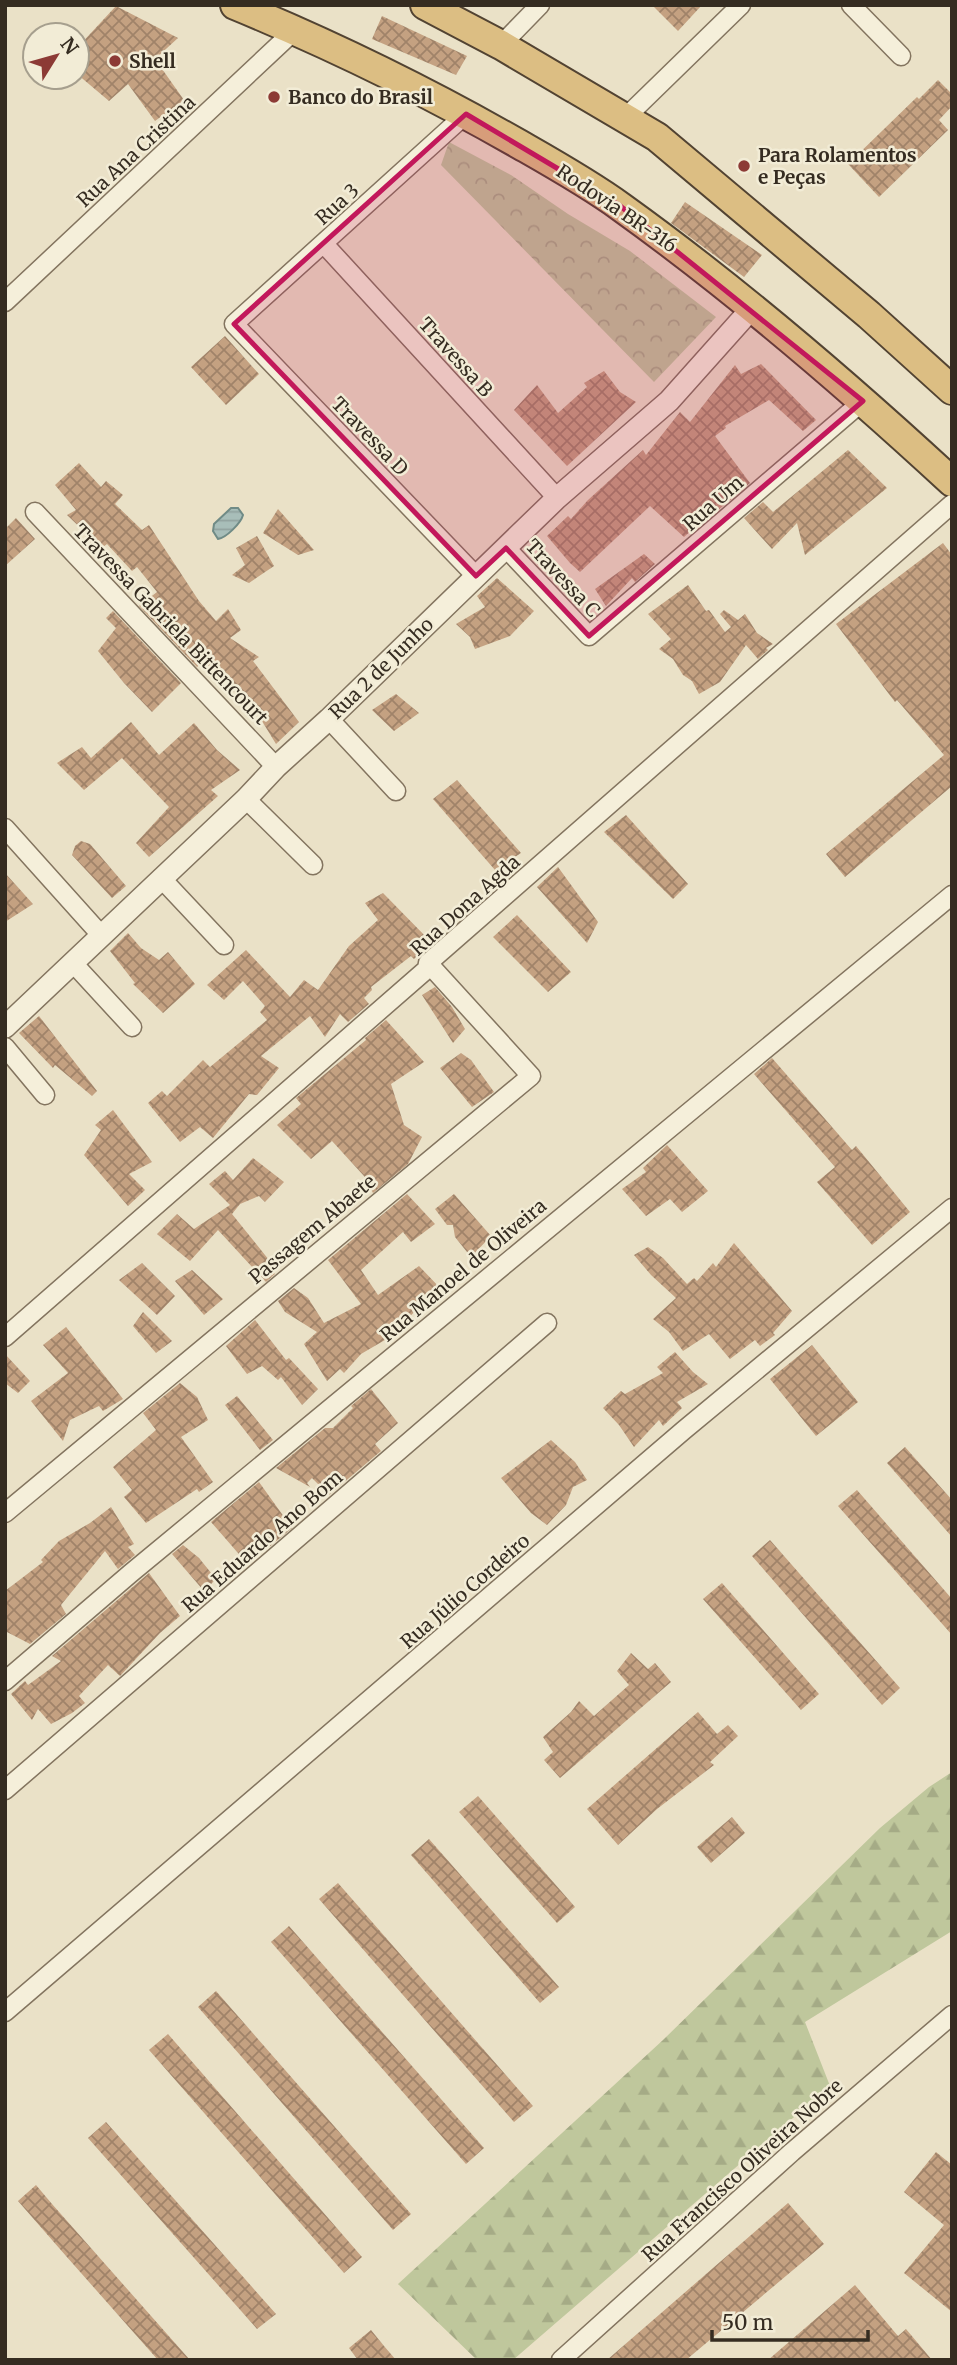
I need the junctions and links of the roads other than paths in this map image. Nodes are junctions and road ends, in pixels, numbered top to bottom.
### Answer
1 (235, 5) edge
2 (425, 5) edge
3 (540, 5) edge
4 (741, 5) edge
5 (851, 5) edge
6 (295, 30) junction
7 (500, 45) junction
8 (901, 56) dead end
9 (466, 114) junction
10 (625, 118) junction
11 (324, 244) junction
12 (5, 302) edge
13 (753, 307) junction
14 (234, 324) joint
15 (952, 390) edge
16 (863, 401) junction
17 (952, 482) edge
18 (557, 498) junction
19 (952, 504) edge
20 (35, 512) dead end
21 (506, 548) junction
22 (476, 576) junction
23 (589, 636) joint
24 (329, 719) junction
25 (276, 767) junction
26 (396, 791) dead end
27 (246, 799) junction
28 (5, 828) edge
29 (313, 865) dead end
30 (161, 878) junction
31 (952, 895) edge
32 (101, 934) junction
33 (224, 945) dead end
34 (73, 963) junction
35 (428, 963) junction
36 (5, 1027) edge
37 (132, 1027) dead end
38 (5, 1047) edge
39 (45, 1095) dead end
40 (952, 1208) edge
41 (547, 1323) dead end
42 (5, 1337) edge
43 (5, 1513) edge
44 (5, 1681) edge
45 (5, 1790) edge
46 (7, 2012) edge
47 (952, 2015) edge
48 (561, 2360) edge

1 - 6 highway, Rodovia BR-316
2 - 7 highway
3 - 7 street
4 - 10 street
5 - 8 street
6 - 9 highway, Rodovia BR-316
6 - 12 street, Rua Ana Cristina
7 - 10 highway
9 - 11 street, Rua 3
9 - 13 highway, Rodovia BR-316
10 - 15 highway
11 - 14 street, Rua 3
11 - 18 street, Travessa B
13 - 16 highway, Rodovia BR-316
13 - 18 street, Rua 2 de Junho
14 - 22 street, Travessa D
16 - 17 highway, Rodovia BR-316
16 - 23 street, Rua Um
18 - 21 street, Rua 2 de Junho
19 - 35 street, Rua Dona Agda
20 - 25 street, Travessa Gabriela Bittencourt
21 - 22 street, Rua 2 de Junho
21 - 23 street, Travessa C
22 - 24 street, Rua 2 de Junho
24 - 25 street, Rua 2 de Junho
24 - 26 street
25 - 27 street, Rua 2 de Junho
27 - 29 street
27 - 30 street, Rua 2 de Junho
28 - 32 street
30 - 32 street, Rua 2 de Junho
30 - 33 street
31 - 44 street, Rua Manoel de Oliveira
32 - 34 street, Rua 2 de Junho
34 - 36 street, Rua 2 de Junho
34 - 37 street
35 - 42 street, Rua Dona Agda
35 - 43 street, Passagem Abaete
38 - 39 street
40 - 46 street, Rua Júlio Cordeiro
41 - 45 street, Rua Eduardo Ano Bom
47 - 48 street, Rua Francisco Oliveira Nobre

